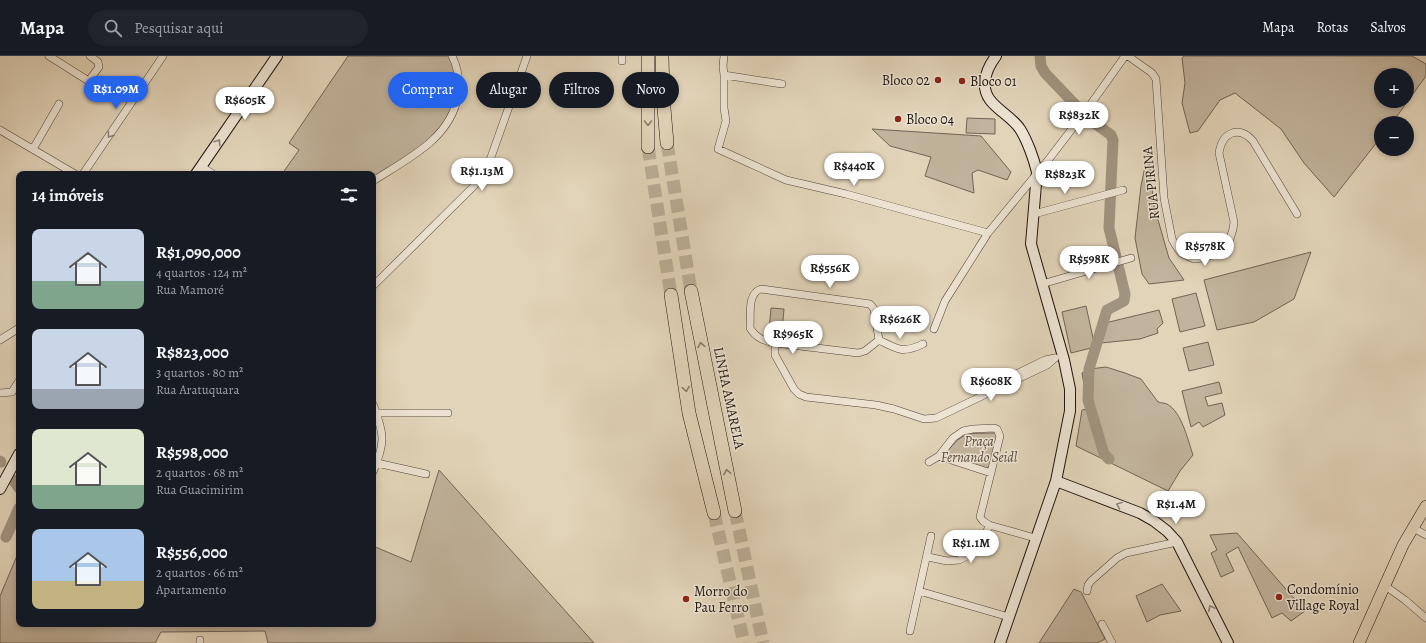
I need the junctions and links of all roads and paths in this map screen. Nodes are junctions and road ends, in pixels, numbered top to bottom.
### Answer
1 (49, 56) edge
2 (90, 56) edge
3 (163, 56) edge
4 (277, 56) edge
5 (452, 56) edge
6 (526, 56) edge
7 (648, 56) edge
8 (662, 56) edge
9 (724, 56) edge
10 (996, 56) edge
11 (1125, 56) edge
12 (1128, 56) edge
13 (724, 75) junction
14 (782, 84) dead end
15 (59, 104) dead end
16 (0, 130) edge
17 (667, 143) tunnel mouth
18 (648, 147) tunnel mouth
19 (33, 149) junction
20 (199, 170) edge
21 (70, 171) edge
22 (85, 171) edge
23 (1037, 172) junction
24 (376, 179) edge
25 (1123, 190) dead end
26 (1034, 214) junction
27 (1297, 214) dead end
28 (988, 233) junction
29 (1131, 258) dead end
30 (376, 283) edge
31 (1042, 284) junction
32 (691, 291) tunnel mouth
33 (671, 295) tunnel mouth
34 (934, 329) dead end
35 (16, 333) edge
36 (0, 340) edge
37 (879, 340) junction
38 (775, 343) junction
39 (923, 344) dead end
40 (1059, 356) junction
41 (16, 386) edge
42 (12, 392) junction
43 (0, 393) edge
44 (16, 394) edge
45 (376, 413) joint
46 (448, 413) dead end
47 (939, 456) junction
48 (16, 460) edge
49 (929, 462) dead end
50 (377, 463) joint
51 (991, 473) junction
52 (426, 474) dead end
53 (1056, 481) junction
54 (0, 489) edge
55 (1426, 506) edge
56 (735, 511) tunnel mouth
57 (714, 513) tunnel mouth
58 (989, 525) junction
59 (1413, 528) junction
60 (1426, 535) edge
61 (931, 536) dead end
62 (1035, 538) junction
63 (1177, 542) junction
64 (928, 557) junction
65 (1384, 585) junction
66 (919, 591) junction
67 (1086, 591) dead end
68 (1009, 617) junction
69 (1426, 618) edge
70 (1102, 624) dead end
71 (910, 631) dead end
72 (1000, 643) edge
73 (1112, 643) edge
74 (1228, 643) edge
75 (1359, 643) edge

1 - 2 street
3 -> 22 street
20 -> 4 street
5 - 24 street
6 - 30 street
7 -> 18 highway
8 - 17 highway
9 - 13 street
10 - 23 street
11 - 23 street
12 - 27 street, RUA PIRINA
13 - 14 street
13 - 28 street
15 - 19 street
16 - 19 street
19 - 21 street
23 - 26 street
23 - 28 street
25 - 26 street
26 - 31 street
28 - 34 street
29 - 31 street
31 - 40 street
56 -> 32 highway, LINHA AMARELA
33 -> 57 highway
35 - 36 street
37 - 38 street
37 - 38 street
37 - 39 street
38 - 40 street
40 - 53 street
41 - 42 street
42 - 43 street
42 - 44 street
45 - 46 street
45 - 50 street
47 - 49 street
47 - 51 street
47 - 51 street
48 - 54 street
50 - 52 street
51 - 58 street
53 - 62 street
63 -> 53 street
55 - 59 main road
58 - 62 street
58 - 64 street
59 - 60 street
59 - 65 main road
61 - 64 street
62 - 68 street
63 - 67 street
74 -> 63 street
64 - 66 street
65 - 69 street
65 - 75 main road
66 - 68 street
66 - 71 street
68 - 72 street
70 - 73 street

